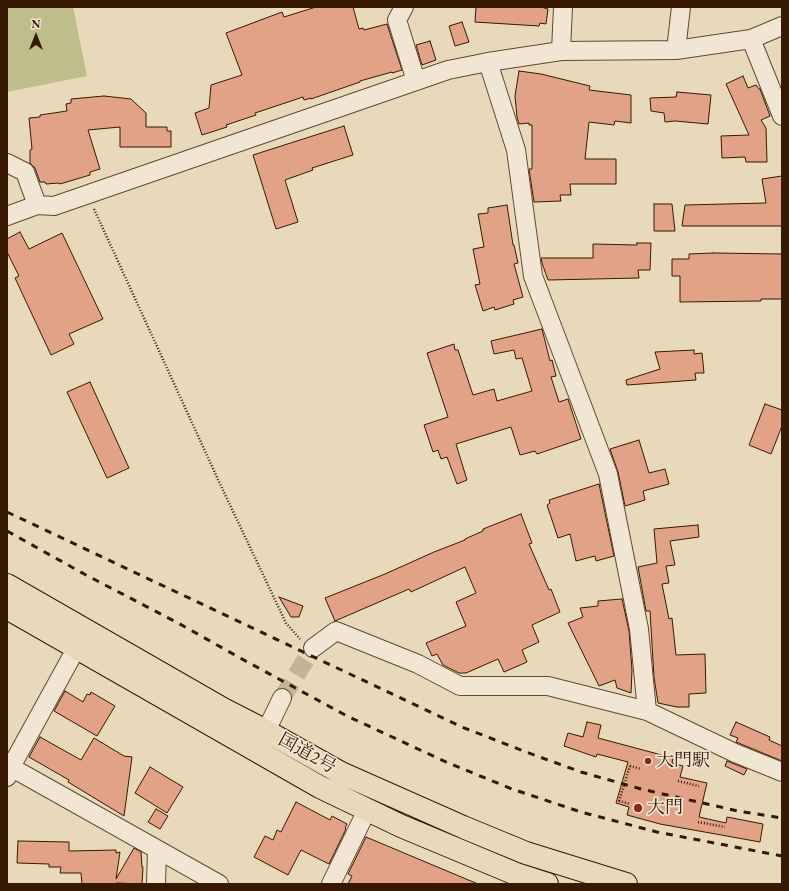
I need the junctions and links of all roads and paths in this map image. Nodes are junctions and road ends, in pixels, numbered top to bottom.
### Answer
1 (404, 7) edge
2 (563, 7) edge
3 (681, 7) edge
4 (782, 26) edge
5 (751, 39) junction
6 (676, 50) junction
7 (561, 51) junction
8 (488, 62) junction
9 (416, 81) junction
10 (782, 116) edge
11 (7, 163) edge
12 (87, 194) junction
13 (37, 205) junction
14 (7, 216) edge
15 (7, 585) edge
16 (7, 608) edge
17 (77, 647) junction
18 (313, 648) joint
19 (282, 698) tunnel mouth
20 (647, 711) junction
21 (266, 731) junction
22 (641, 769) dead end
23 (8, 770) edge
24 (782, 772) edge
25 (678, 781) dead end
26 (699, 786) dead end
27 (630, 804) dead end
28 (367, 810) junction
29 (698, 822) dead end
30 (725, 827) dead end
31 (157, 850) junction
32 (156, 884) edge
33 (218, 884) edge
34 (331, 884) edge
35 (547, 884) edge
36 (626, 884) edge

1 - 9 street
2 - 7 street
3 - 6 street
4 - 5 street
5 - 6 street
5 - 10 street
6 - 7 street
7 - 8 street
8 - 9 street
8 - 20 street
9 - 12 street
11 - 13 street
12 - 13 street
12 - 18 path
13 - 14 street
15 - 21 highway, 国道2号
16 - 17 highway, 国道2号
17 - 23 street
17 - 28 highway, 国道2号
18 - 20 street
19 - 21 street
20 - 24 street
21 - 36 highway, 国道2号
22 - 27 path, bridge
23 - 31 street
25 - 26 path
28 - 34 street
28 - 35 highway, 国道2号
29 - 30 path
31 - 32 street
31 - 33 street

